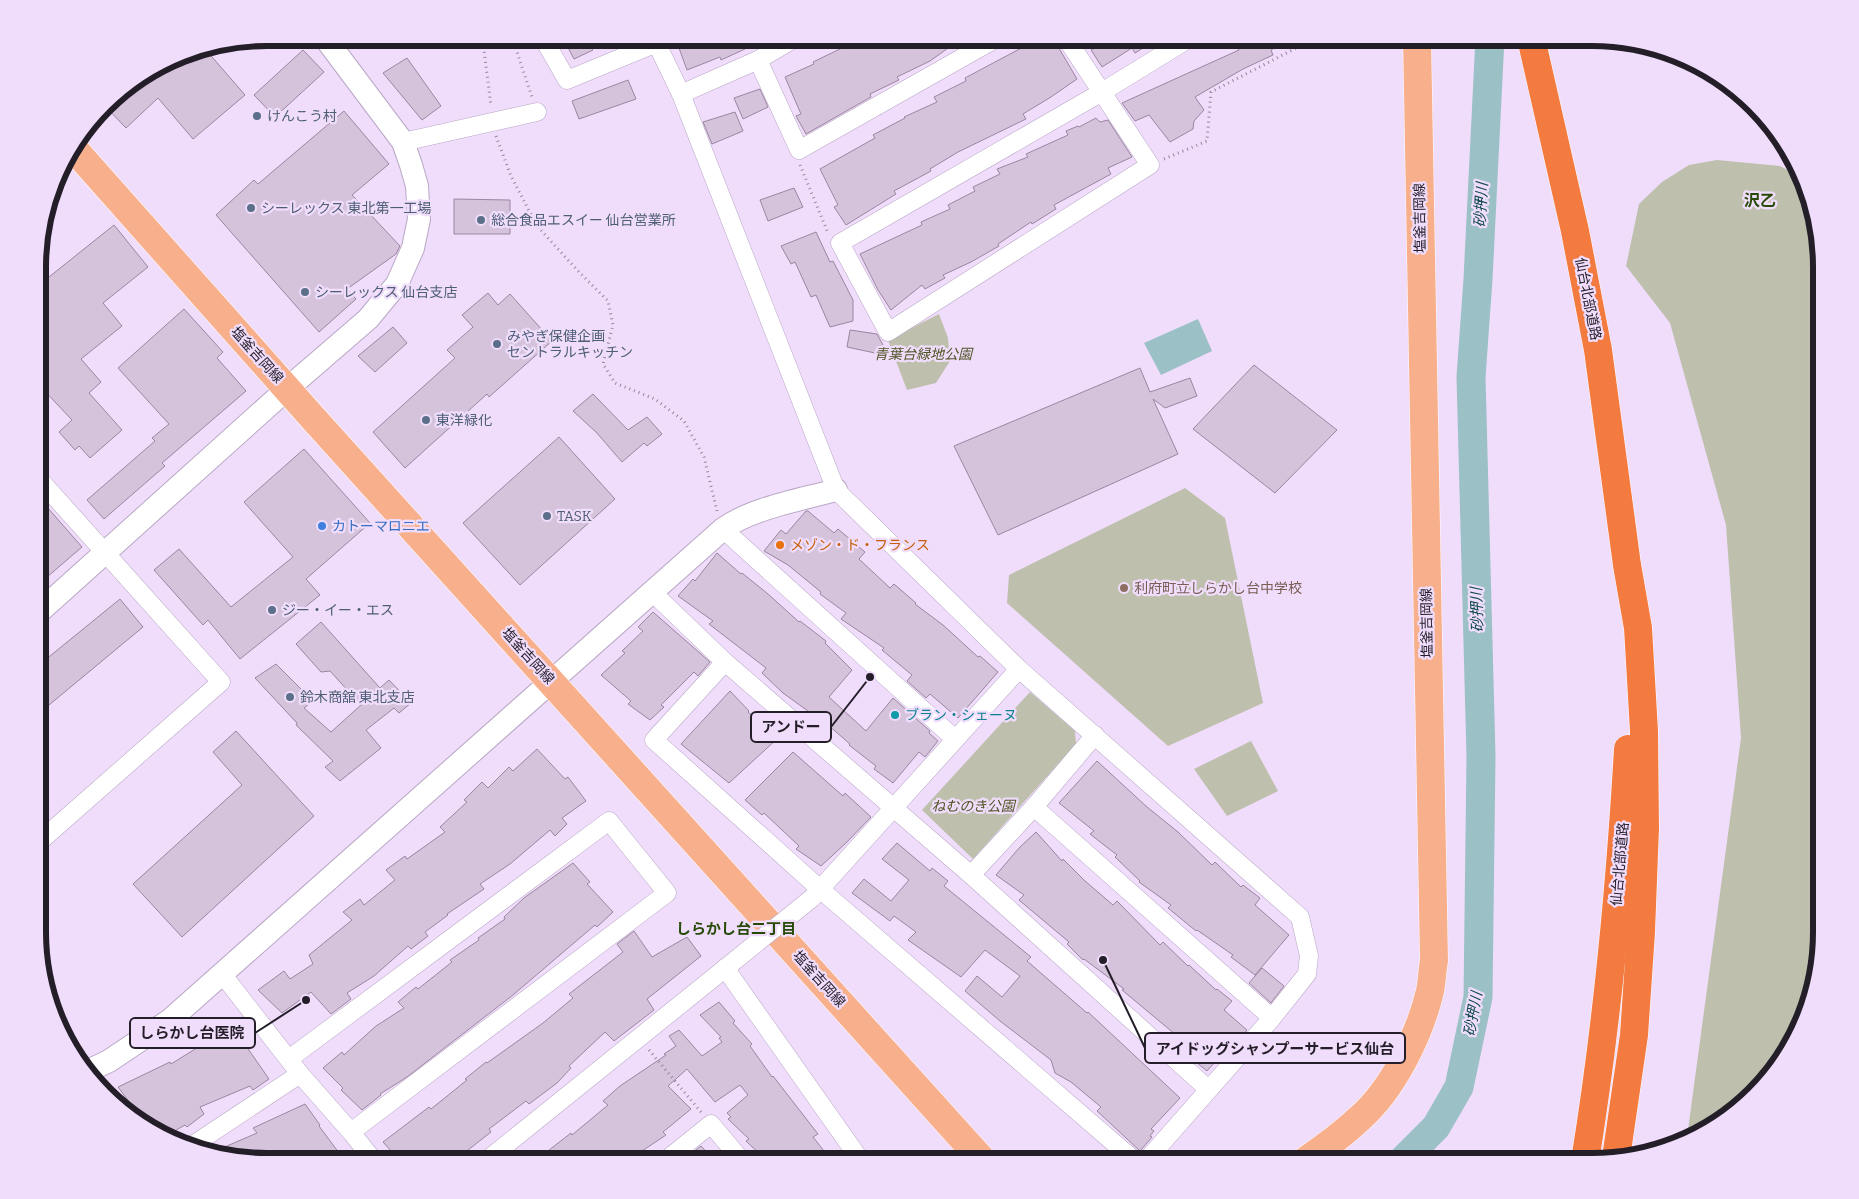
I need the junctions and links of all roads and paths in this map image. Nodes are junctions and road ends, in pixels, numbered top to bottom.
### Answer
1 (332, 46) edge
2 (484, 46) edge
3 (516, 46) edge
4 (548, 46) edge
5 (643, 46) edge
6 (659, 46) edge
7 (782, 46) edge
8 (983, 46) edge
9 (1071, 46) edge
10 (1177, 46) edge
11 (1300, 46) edge
12 (1416, 46) edge
13 (1533, 46) edge
14 (758, 60) junction
15 (1102, 92) junction
16 (681, 94) junction
17 (537, 112) joint
18 (493, 121) junction
19 (403, 142) junction
20 (799, 150) junction
21 (78, 154) edge
22 (1150, 165) junction
23 (840, 244) junction
24 (287, 389) junction
25 (46, 487) edge
26 (836, 490) junction
27 (716, 523) junction
28 (106, 553) junction
29 (1627, 565) junction
30 (652, 592) junction
31 (46, 606) edge
32 (725, 662) junction
33 (1019, 669) junction
34 (551, 682) junction
35 (1095, 735) junction
36 (956, 739) junction
37 (1034, 807) junction
38 (893, 808) junction
39 (46, 836) edge
40 (971, 875) junction
41 (816, 893) junction
42 (729, 965) junction
43 (223, 975) junction
44 (1272, 1018) junction
45 (638, 1038) junction
46 (289, 1059) junction
47 (94, 1068) edge
48 (300, 1074) junction
49 (1208, 1089) junction
50 (711, 1124) junction
51 (351, 1132) junction
52 (199, 1142) edge
53 (1617, 1151) edge
54 (365, 1153) edge
55 (496, 1153) edge
56 (675, 1153) edge
57 (735, 1153) edge
58 (856, 1153) edge
59 (977, 1153) edge
60 (1125, 1153) edge
61 (1153, 1153) edge
62 (1315, 1153) edge
63 (1586, 1153) edge

1 - 19 street
2 - 18 path
3 - 17 path
4 - 5 street
6 - 16 street
7 - 14 street
8 - 20 street
9 - 15 street
10 - 15 street
11 - 22 path
12 - 62 main road, 塩釜吉岡線
13 - 29 highway, 仙台北部道路
14 - 16 street
14 - 20 street
15 - 22 street
15 - 23 street
16 - 26 street
17 - 18 street
18 - 19 street
18 - 27 path
19 - 24 street
20 - 23 path
21 - 24 main road, 塩釜吉岡線
22 - 23 street
24 - 28 street
24 - 34 main road, 塩釜吉岡線
25 - 28 street
26 - 27 street
26 - 33 street
27 - 30 street
27 - 36 street
28 - 31 street
28 - 39 street
29 - 53 highway, 仙台北部道路
29 - 63 highway, 仙台北部道路
30 - 32 street
30 - 34 street
32 - 38 street
32 - 41 street
33 - 35 street
33 - 36 street
34 - 43 street
34 - 59 main road, 塩釜吉岡線
35 - 37 street
35 - 44 street
36 - 38 street
37 - 40 street
37 - 44 street
38 - 40 street
38 - 41 street
40 - 49 street
41 - 42 street, bridge
41 - 60 street
42 - 45 street
42 - 58 street
43 - 46 street
43 - 47 street
44 - 49 street
45 - 50 path
45 - 55 street
46 - 48 street
46 - 51 street
48 - 51 street
48 - 52 street
49 - 61 street
50 - 56 street
50 - 57 street
51 - 54 street

